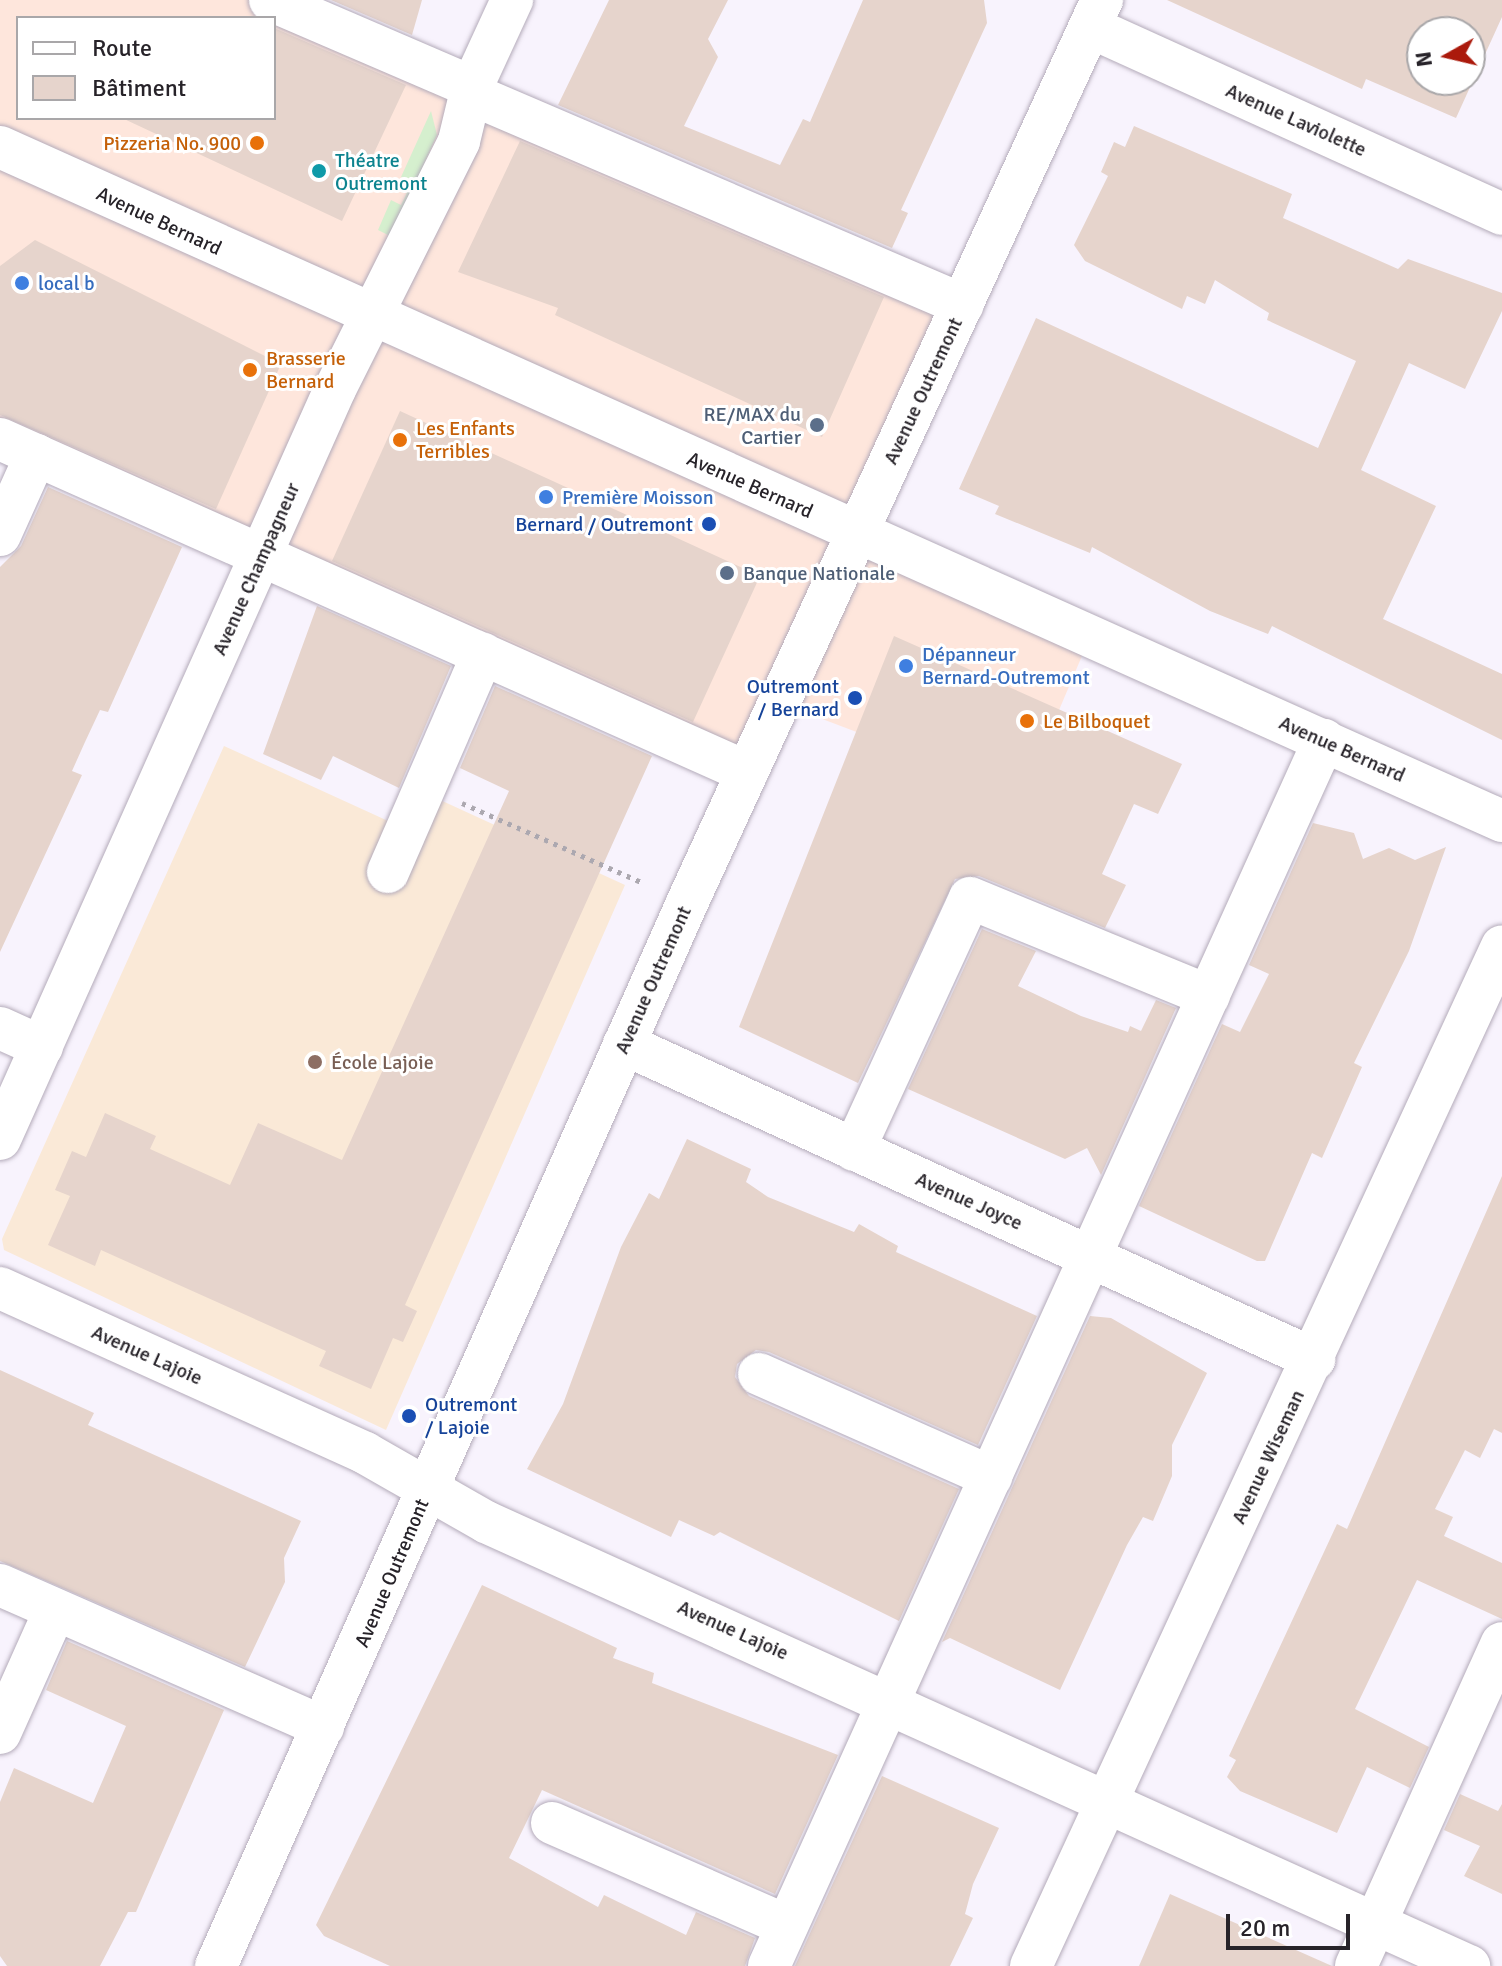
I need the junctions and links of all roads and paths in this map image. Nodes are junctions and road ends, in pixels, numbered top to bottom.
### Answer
1 (270, 0) edge
2 (512, 0) edge
3 (1096, 13) edge
4 (472, 91) junction
5 (0, 147) edge
6 (1502, 214) edge
7 (963, 305) junction
8 (372, 318) junction
9 (18, 447) edge
10 (859, 533) junction
11 (0, 535) edge
12 (262, 556) junction
13 (483, 654) junction
14 (1324, 740) junction
15 (747, 772) junction
16 (425, 787) junction
17 (1502, 821) edge
18 (388, 872) dead end
19 (643, 883) dead end
20 (1502, 946) edge
21 (1209, 996) junction
22 (0, 1028) edge
23 (624, 1044) junction
24 (42, 1047) junction
25 (0, 1139) edge
26 (854, 1150) junction
27 (1090, 1256) junction
28 (0, 1288) edge
29 (1314, 1359) junction
30 (759, 1374) dead end
31 (991, 1477) junction
32 (427, 1490) junction
33 (0, 1585) edge
34 (55, 1610) junction
35 (1502, 1643) edge
36 (890, 1699) junction
37 (323, 1727) junction
38 (0, 1733) edge
39 (1107, 1803) junction
40 (552, 1823) dead end
41 (783, 1924) junction
42 (1375, 1925) junction
43 (230, 1962) edge
44 (769, 1966) edge
45 (1031, 1966) edge
46 (1356, 1966) edge
47 (1469, 1966) edge

1 - 4 street
2 - 4 street, Avenue Champagneur
3 - 6 street, Avenue Laviolette
3 - 7 street, Avenue Outremont
4 - 7 street
4 - 8 street, Avenue Champagneur
5 - 8 street, Avenue Bernard
7 - 10 street, Avenue Outremont
8 - 10 street, Avenue Bernard
8 - 12 street, Avenue Champagneur
9 - 11 street
9 - 12 street
10 - 14 street, Avenue Bernard
10 - 15 street, Avenue Outremont
12 - 13 street
12 - 24 street, Avenue Champagneur
13 - 15 street
13 - 16 street
14 - 17 street, Avenue Bernard
14 - 21 street
15 - 23 street, Avenue Outremont
16 - 18 street
16 - 19 path
20 - 29 street, Avenue Wiseman
21 - 26 street
21 - 27 street
22 - 24 street
23 - 26 street, Avenue Joyce
23 - 32 street, Avenue Outremont
24 - 25 street, Avenue Champagneur
26 - 27 street, Avenue Joyce
27 - 29 street, Avenue Joyce
27 - 31 street
28 - 32 street, Avenue Lajoie
29 - 39 street, Avenue Wiseman
30 - 31 street
31 - 36 street
32 - 36 street, Avenue Lajoie
32 - 37 street, Avenue Outremont
33 - 34 street
34 - 37 street
34 - 38 street
35 - 42 street
36 - 39 street, Avenue Lajoie
36 - 41 street
37 - 43 street, Avenue Outremont
39 - 42 street, Avenue Lajoie
39 - 45 street, Avenue Wiseman
40 - 41 street
41 - 44 street
42 - 46 street
42 - 47 street, Avenue Lajoie

